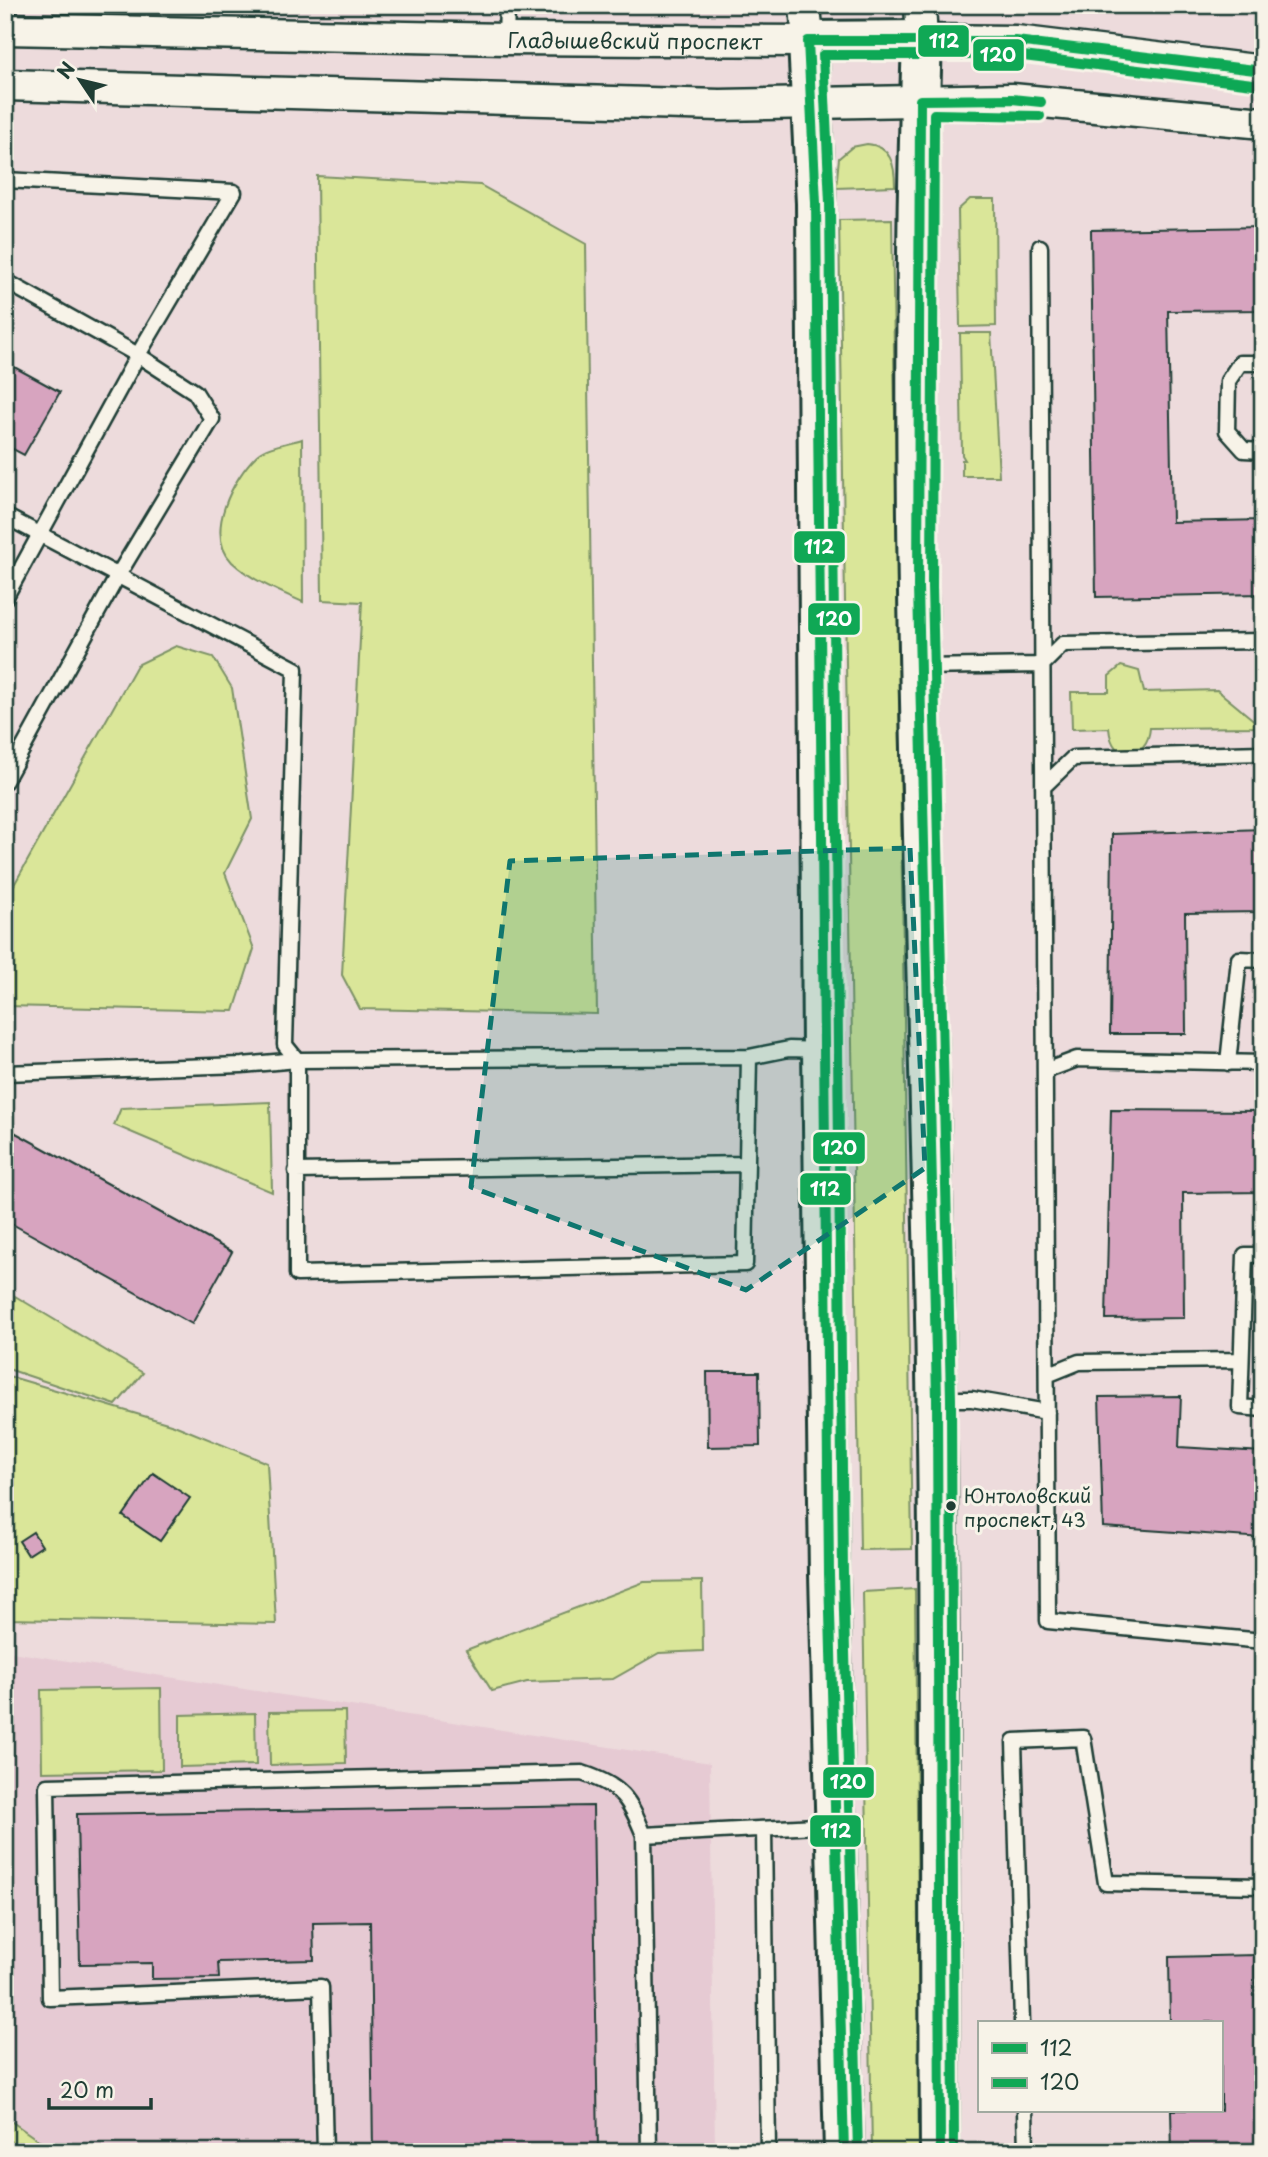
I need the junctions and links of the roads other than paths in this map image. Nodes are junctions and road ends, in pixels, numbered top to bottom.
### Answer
1 (507, 5) edge
2 (807, 23) edge
3 (921, 23) edge
4 (5, 29) edge
5 (506, 39) junction
6 (1263, 71) edge
7 (5, 85) edge
8 (920, 100) junction
9 (810, 106) junction
10 (1263, 123) edge
11 (5, 180) edge
12 (1040, 247) dead end
13 (5, 281) edge
14 (138, 355) junction
15 (1263, 363) edge
16 (1263, 451) edge
17 (5, 516) edge
18 (39, 533) junction
19 (117, 577) junction
20 (5, 598) edge
21 (1263, 641) edge
22 (1042, 665) junction
23 (920, 667) junction
24 (1263, 753) edge
25 (5, 780) edge
26 (1043, 787) junction
27 (1263, 960) edge
28 (822, 1050) junction
29 (749, 1057) junction
30 (297, 1060) junction
31 (1228, 1063) junction
32 (1263, 1063) edge
33 (1045, 1071) junction
34 (5, 1073) edge
35 (747, 1164) junction
36 (296, 1171) junction
37 (1263, 1255) edge
38 (1240, 1360) junction
39 (1047, 1375) junction
40 (937, 1399) junction
41 (1263, 1409) edge
42 (1047, 1412) junction
43 (1263, 1641) edge
44 (836, 1825) junction
45 (764, 1829) junction
46 (644, 1835) junction
47 (1263, 1886) edge
48 (1022, 2021) edge
49 (1025, 2112) edge
50 (325, 2152) edge
51 (649, 2152) edge
52 (768, 2152) edge
53 (844, 2152) edge
54 (940, 2152) edge
55 (1026, 2152) edge

1 - 5 lane
2 - 3 street, Гладышевский проспект
2 - 5 street, Гладышевский проспект
2 - 9 street
3 - 6 street, Гладышевский проспект
3 - 8 street
4 - 5 street, Гладышевский проспект
7 - 9 street
8 - 9 street
8 - 10 street
8 - 23 street
9 - 28 street
11 - 14 lane
12 - 22 lane
13 - 14 lane
14 - 18 lane
14 - 19 lane
15 - 16 lane
17 - 18 lane
18 - 19 lane
18 - 20 lane
19 - 25 lane
19 - 30 lane
21 - 22 lane
22 - 23 lane
22 - 26 lane
23 - 40 street
24 - 26 lane
26 - 33 lane
27 - 31 lane
28 - 29 lane
28 - 44 street
29 - 30 lane
29 - 35 lane
30 - 34 lane
30 - 36 lane
31 - 32 lane
31 - 33 lane
33 - 39 lane
35 - 36 lane
35 - 36 lane
37 - 38 lane
38 - 39 lane
38 - 41 lane
39 - 42 lane
40 - 42 lane
40 - 54 street
42 - 43 lane
44 - 45 lane
44 - 53 street
45 - 46 lane
45 - 52 lane
46 - 50 lane
46 - 51 lane
47 - 48 lane
49 - 55 lane

